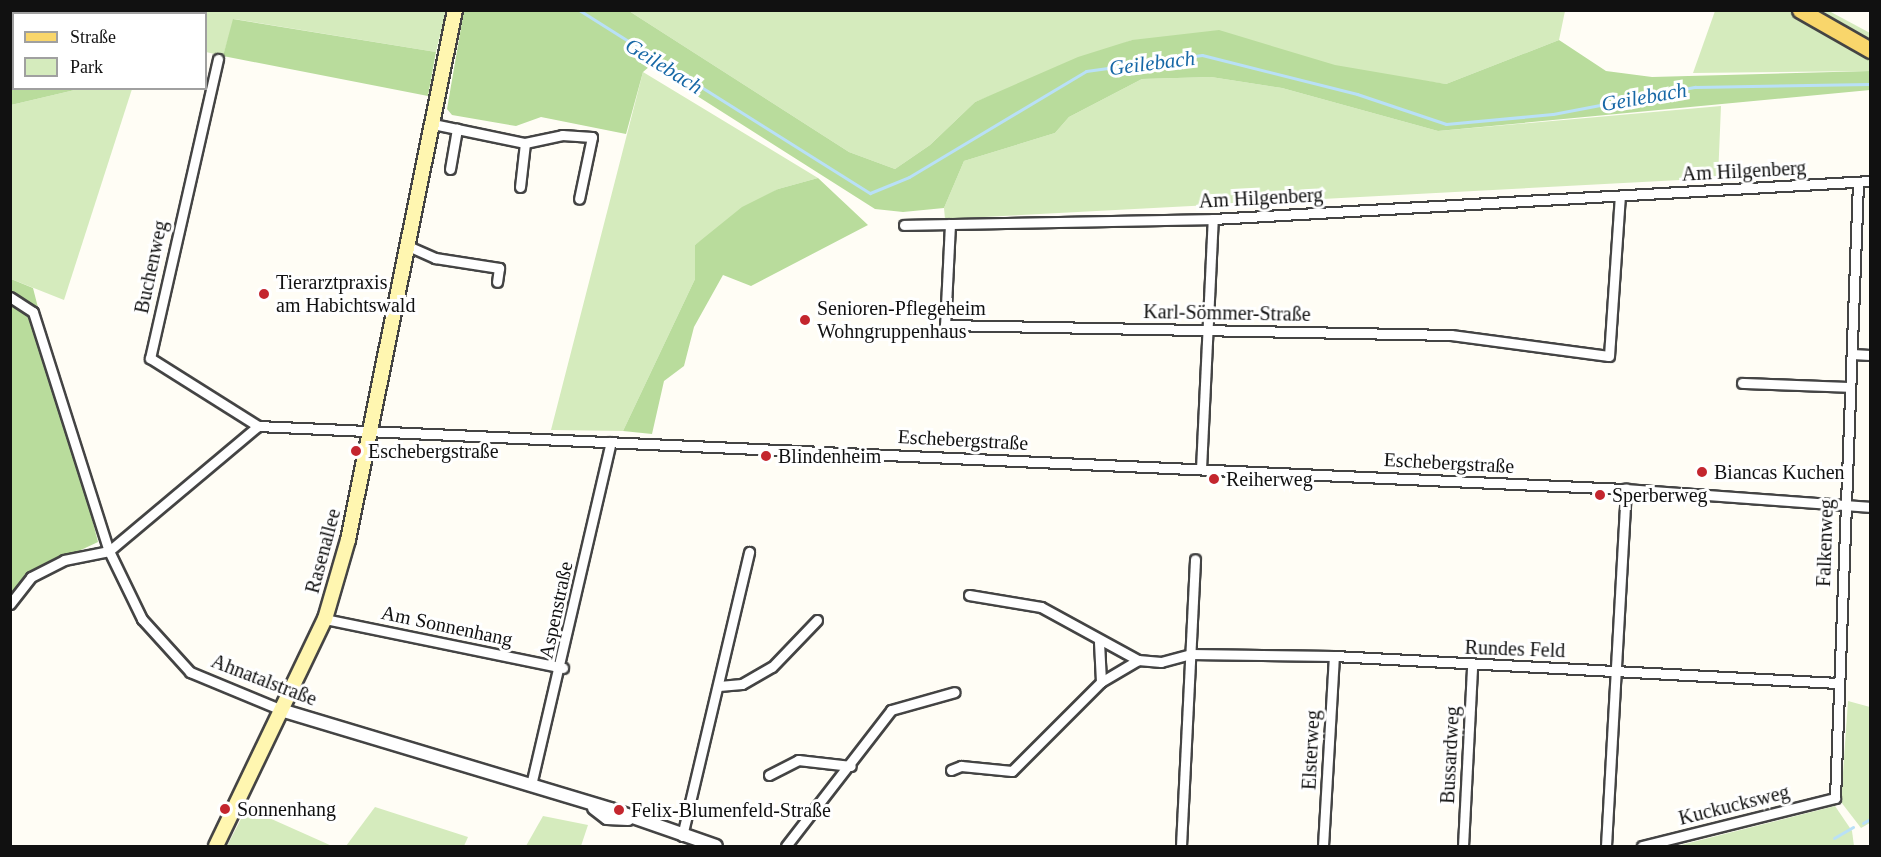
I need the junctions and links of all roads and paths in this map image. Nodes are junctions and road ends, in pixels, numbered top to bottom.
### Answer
1 (455, 10) edge
2 (1800, 10) edge
3 (1870, 50) edge
4 (218, 59) dead end
5 (433, 124) junction
6 (457, 129) junction
7 (525, 143) junction
8 (450, 169) dead end
9 (1870, 181) edge
10 (1858, 182) junction
11 (520, 187) dead end
12 (1620, 196) junction
13 (579, 199) dead end
14 (1214, 219) junction
15 (950, 224) junction
16 (904, 225) dead end
17 (408, 246) junction
18 (497, 282) dead end
19 (10, 297) edge
20 (1209, 331) junction
21 (1852, 354) junction
22 (1870, 355) edge
23 (1742, 383) dead end
24 (1850, 387) junction
25 (258, 426) junction
26 (373, 430) junction
27 (611, 442) junction
28 (1201, 469) junction
29 (1626, 489) junction
30 (1844, 504) junction
31 (1870, 507) edge
32 (109, 551) junction
33 (749, 552) dead end
34 (1195, 558) dead end
35 (969, 595) dead end
36 (10, 604) edge
37 (325, 619) junction
38 (817, 620) dead end
39 (1099, 642) junction
40 (1190, 654) junction
41 (1334, 656) junction
42 (1138, 660) junction
43 (1472, 666) junction
44 (563, 668) junction
45 (1616, 671) junction
46 (1101, 682) junction
47 (1838, 683) junction
48 (719, 686) junction
49 (955, 692) dead end
50 (284, 711) junction
51 (851, 766) junction
52 (951, 770) dead end
53 (769, 775) dead end
54 (531, 785) junction
55 (1835, 798) joint
56 (682, 836) junction
57 (216, 846) edge
58 (716, 846) edge
59 (786, 846) edge
60 (1181, 846) edge
61 (1323, 846) edge
62 (1463, 846) edge
63 (1606, 846) edge
64 (1642, 846) edge

1 - 5 main road, Rasenallee
2 - 3 main road
4 - 25 street, Buchenweg
5 - 6 street
5 - 17 main road, Rasenallee
6 - 7 street
6 - 8 street
7 - 11 street
7 - 13 street
9 - 10 street, Am Hilgenberg
10 - 12 street, Am Hilgenberg
10 - 21 street, Falkenweg
12 - 14 street, Am Hilgenberg
12 - 20 street, Karl-Sömmer-Straße
14 - 15 street, Am Hilgenberg
14 - 20 street
15 - 16 street, Am Hilgenberg
15 - 20 street, Karl-Sömmer-Straße
17 - 18 street
17 - 26 main road, Rasenallee
19 - 32 street, Ahnatalstraße
20 - 28 street
21 - 22 street
21 - 24 street, Falkenweg
23 - 24 street
24 - 30 street, Falkenweg
25 - 26 street, Eschebergstraße
25 - 32 street
26 - 27 street, Eschebergstraße
26 - 37 main road, Rasenallee
27 - 28 street, Eschebergstraße
27 - 44 street, Aspenstraße
28 - 29 street, Eschebergstraße
29 - 30 street, Eschebergstraße
29 - 45 street
30 - 31 street, Eschebergstraße
30 - 47 street, Falkenweg
32 - 36 street
32 - 50 street, Ahnatalstraße
33 - 48 street
34 - 40 street
35 - 39 street
37 - 44 street, Am Sonnenhang
37 - 50 main road, Rasenallee
38 - 48 street
39 - 42 street
39 - 46 street
40 - 41 street, Rundes Feld
40 - 42 street, Rundes Feld
40 - 60 street
41 - 43 street, Rundes Feld
41 - 61 street, Elsterweg
42 - 46 street
43 - 45 street, Rundes Feld
43 - 62 street, Bussardweg
44 - 54 street, Aspenstraße
45 - 47 street, Rundes Feld
45 - 63 street
46 - 52 street
47 - 55 street, Falkenweg
48 - 56 street
49 - 51 street
50 - 54 street, Ahnatalstraße
50 - 57 main road, Rasenallee
51 - 53 street
51 - 59 street
54 - 56 street, Ahnatalstraße
55 - 64 street, Kuckucksweg
56 - 58 street, Ahnatalstraße

